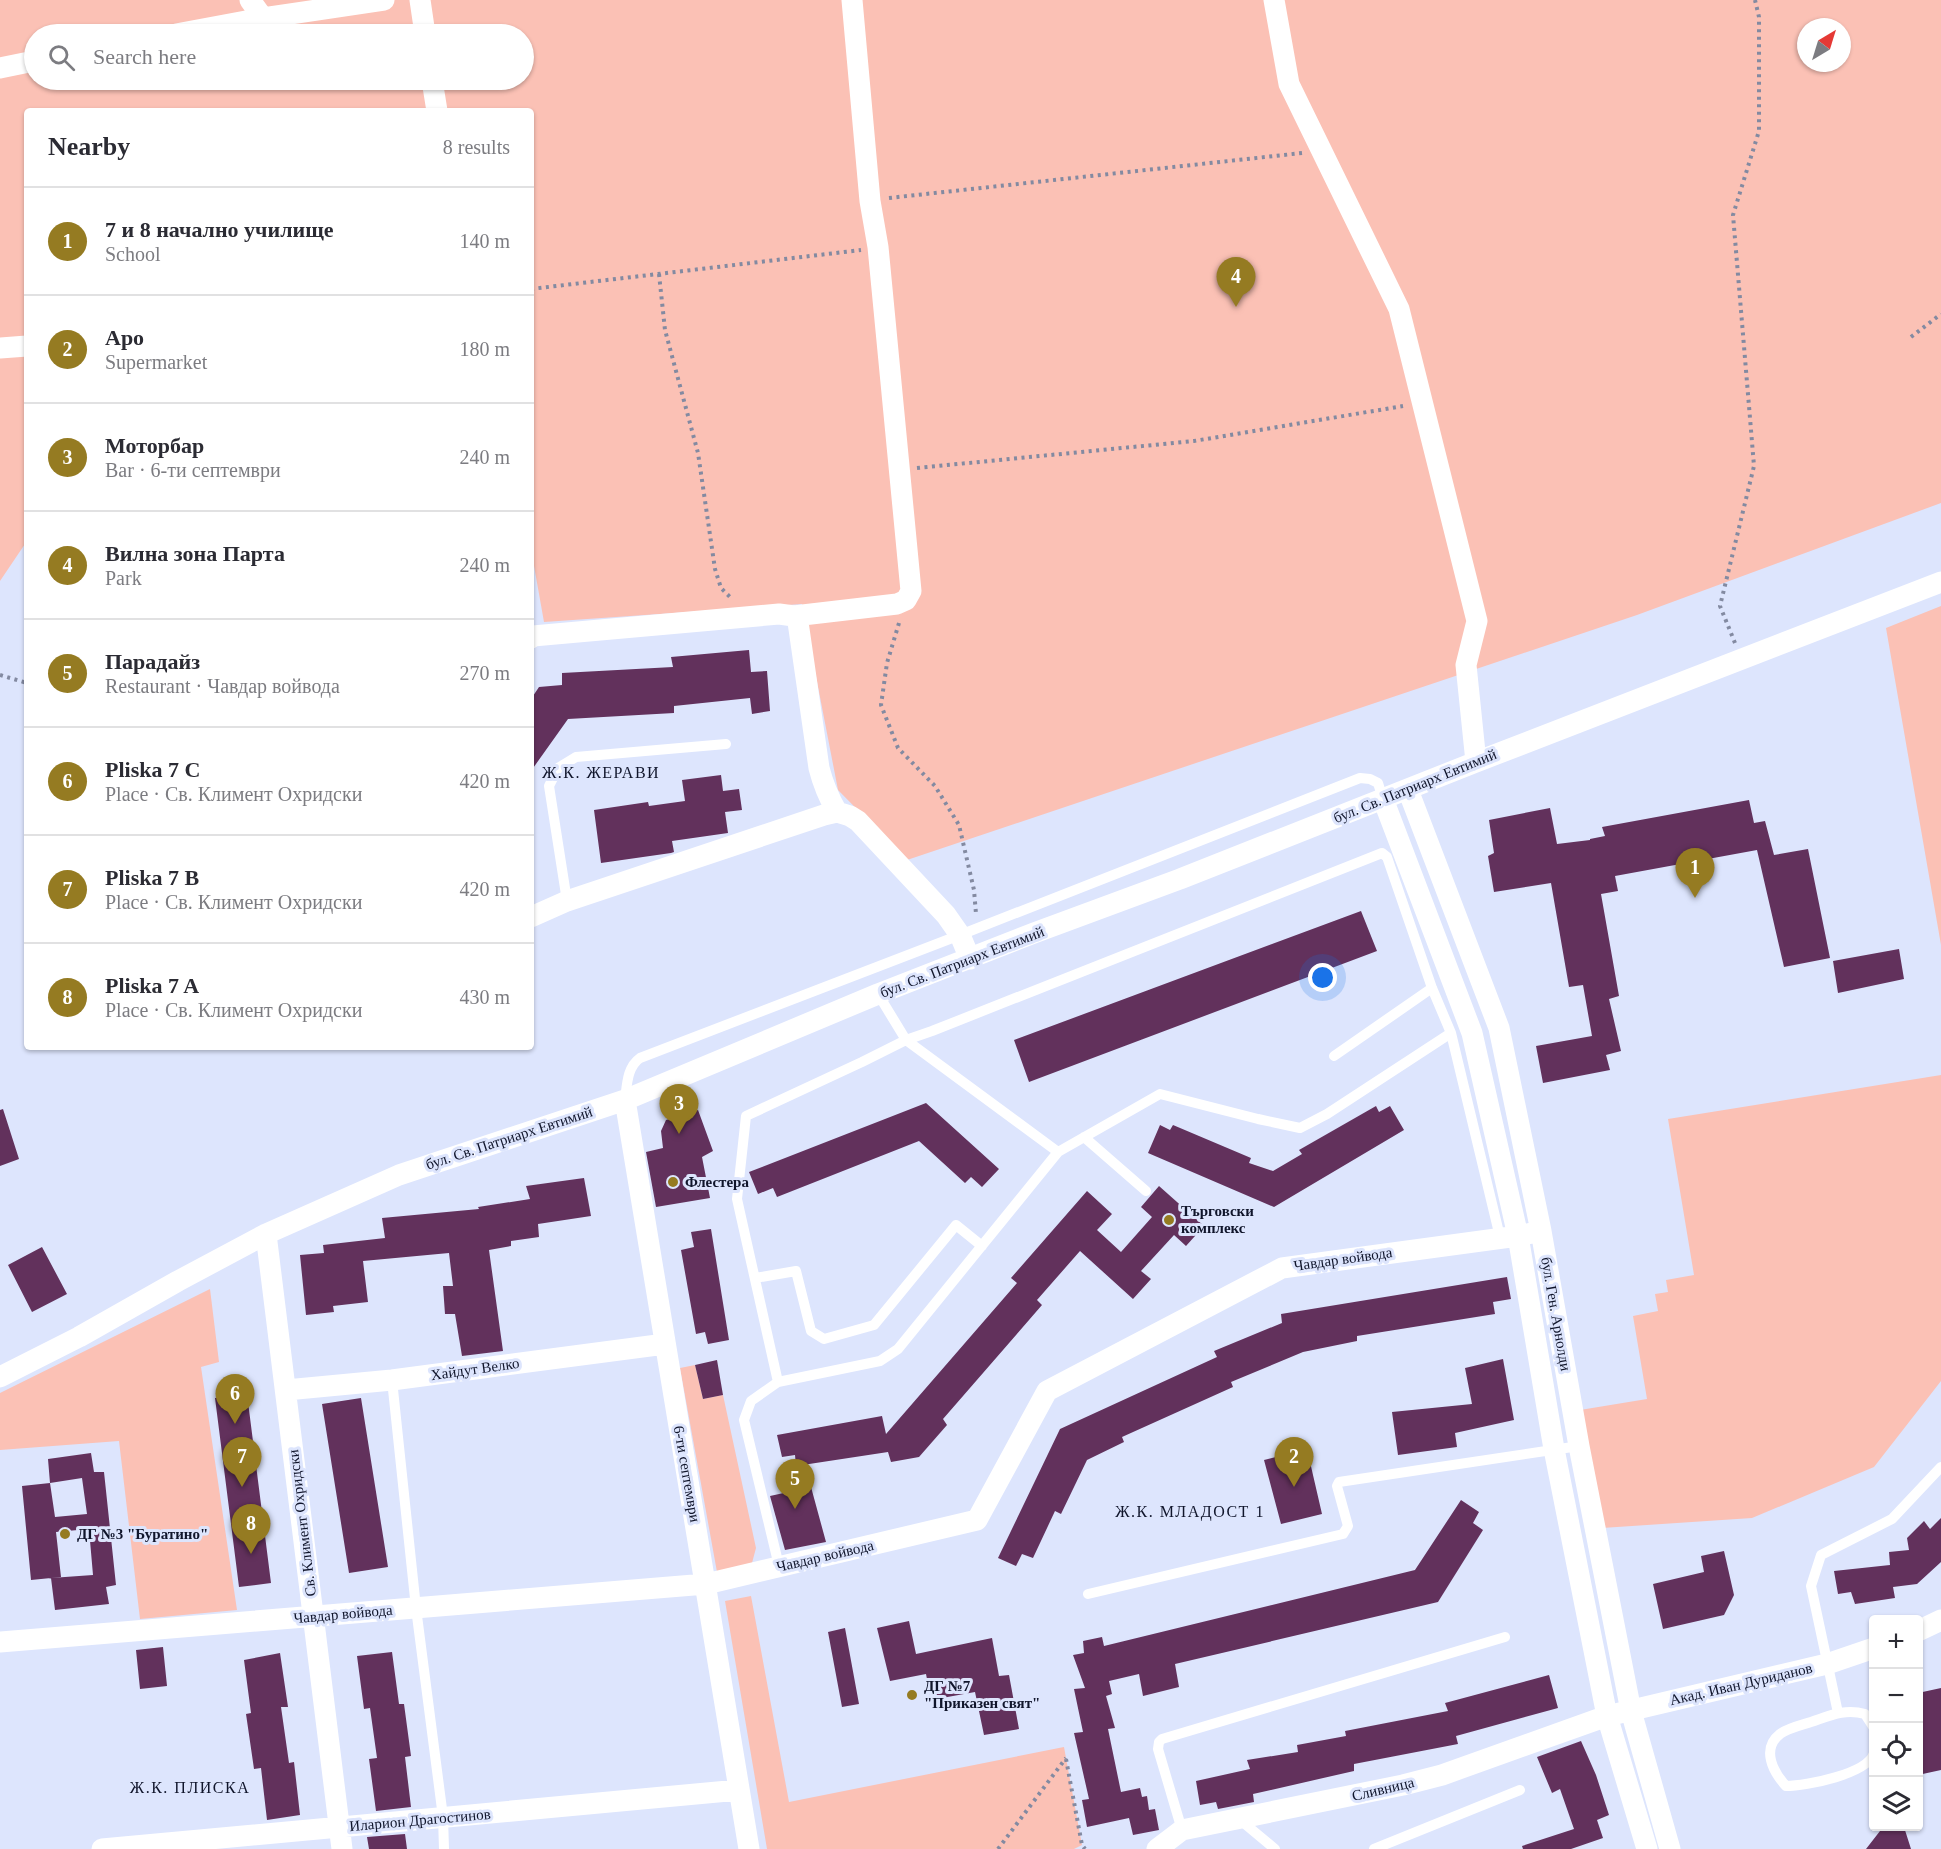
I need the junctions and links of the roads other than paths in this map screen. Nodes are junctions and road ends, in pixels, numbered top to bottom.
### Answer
1 (250, 0) edge
2 (384, 0) edge
3 (420, 0) edge
4 (852, 0) edge
5 (1274, 0) edge
6 (263, 18) junction
7 (230, 24) edge
8 (424, 24) edge
9 (24, 63) edge
10 (0, 68) edge
11 (434, 90) edge
12 (437, 108) edge
13 (24, 346) edge
14 (0, 348) edge
15 (1941, 582) edge
16 (795, 616) junction
17 (534, 633) edge
18 (726, 744) dead end
19 (1476, 762) junction
20 (1408, 790) junction
21 (1383, 799) junction
22 (837, 812) junction
23 (1393, 850) junction
24 (567, 902) junction
25 (534, 915) edge
26 (969, 932) junction
27 (970, 959) junction
28 (1432, 988) junction
29 (878, 994) junction
30 (1451, 1033) junction
31 (906, 1040) junction
32 (1334, 1056) dead end
33 (625, 1100) junction
34 (1084, 1137) junction
35 (1058, 1152) junction
36 (1146, 1191) dead end
37 (1541, 1231) junction
38 (266, 1234) junction
39 (1509, 1237) junction
40 (982, 1246) junction
41 (755, 1278) junction
42 (665, 1344) junction
43 (0, 1377) edge
44 (392, 1380) junction
45 (778, 1382) junction
46 (286, 1390) junction
47 (1579, 1446) junction
48 (1554, 1449) junction
49 (1941, 1467) edge
50 (779, 1566) junction
51 (706, 1584) junction
52 (1088, 1594) dead end
53 (416, 1608) junction
54 (313, 1617) junction
55 (1941, 1620) edge
56 (1923, 1629) edge
57 (1505, 1637) dead end
58 (0, 1642) edge
59 (1869, 1650) edge
60 (1827, 1664) junction
61 (1630, 1711) junction
62 (1838, 1713) junction
63 (1607, 1716) junction
64 (1870, 1723) edge
65 (1869, 1760) edge
66 (739, 1790) junction
67 (1520, 1790) dead end
68 (443, 1818) junction
69 (1239, 1819) junction
70 (339, 1827) junction
71 (1182, 1830) junction
72 (102, 1849) edge
73 (342, 1849) edge
74 (444, 1849) edge
75 (748, 1849) edge
76 (1157, 1849) edge
77 (1275, 1849) edge
78 (1374, 1849) edge
79 (1647, 1849) edge
80 (1670, 1849) edge

1 - 6 street
2 - 6 street
3 - 8 street
4 - 16 street
5 - 19 street
6 - 7 street
9 - 10 street
11 - 12 street
13 - 14 street
15 - 19 street, бул. Св. Патриарх Евтимий
16 - 17 street
16 - 22 street
18 - 24 lane
19 - 20 street, бул. Св. Патриарх Евтимий
20 - 21 street, бул. Св. Патриарх Евтимий
20 - 37 street, бул. Ген. Арнолди
21 - 23 street, бул. Ген. Арнолди
21 - 26 lane
21 - 27 street, бул. Св. Патриарх Евтимий
22 - 24 street
22 - 26 street
23 - 28 lane
23 - 31 lane
23 - 39 street, бул. Ген. Арнолди
24 - 25 street
26 - 27 street
26 - 33 lane
27 - 29 street, бул. Св. Патриарх Евтимий
28 - 30 lane
28 - 32 lane
29 - 31 lane
29 - 33 street, бул. Св. Патриарх Евтимий
30 - 34 lane
30 - 39 lane
31 - 35 lane
31 - 41 lane
33 - 38 street, бул. Св. Патриарх Евтимий
33 - 42 street, 6-ти септември
34 - 35 lane
34 - 36 lane
35 - 40 lane
37 - 39 street, Чавдар войвода
37 - 47 street, бул. Ген. Арнолди
38 - 43 street, бул. Св. Патриарх Евтимий
38 - 46 street, Св. Климент Охридски
39 - 48 street, бул. Ген. Арнолди
39 - 50 street, Чавдар войвода
40 - 41 lane
40 - 45 lane
41 - 45 lane
42 - 44 street, Хайдут Велко
42 - 51 street, 6-ти септември
44 - 46 street, Хайдут Велко
44 - 53 lane
45 - 50 lane
46 - 54 street, Св. Климент Охридски
47 - 48 lane
47 - 61 street, бул. Ген. Арнолди
48 - 52 lane
48 - 63 street, бул. Ген. Арнолди
49 - 60 lane
50 - 51 street, Чавдар войвода
51 - 53 street, Чавдар войвода
51 - 66 street, 6-ти септември
53 - 54 street, Чавдар войвода
53 - 68 lane
54 - 58 street, Чавдар войвода
54 - 70 street, Св. Климент Охридски
55 - 56 street
57 - 71 lane
59 - 60 street, Акад. Иван Дуриданов
60 - 61 street, Акад. Иван Дуриданов
60 - 62 lane
61 - 63 street, Акад. Иван Дуриданов
61 - 80 street, бул. Ген. Арнолди
62 - 64 lane
62 - 65 lane
63 - 69 street, Сливница
63 - 79 street, бул. Ген. Арнолди
66 - 68 street, Иларион Драгостинов
66 - 75 street, 6-ти септември
67 - 78 lane
68 - 70 street, Иларион Драгостинов
68 - 74 lane
69 - 71 street, Сливница
69 - 77 lane
70 - 72 street, Иларион Драгостинов
70 - 73 street, Св. Климент Охридски
71 - 76 street, Сливница

